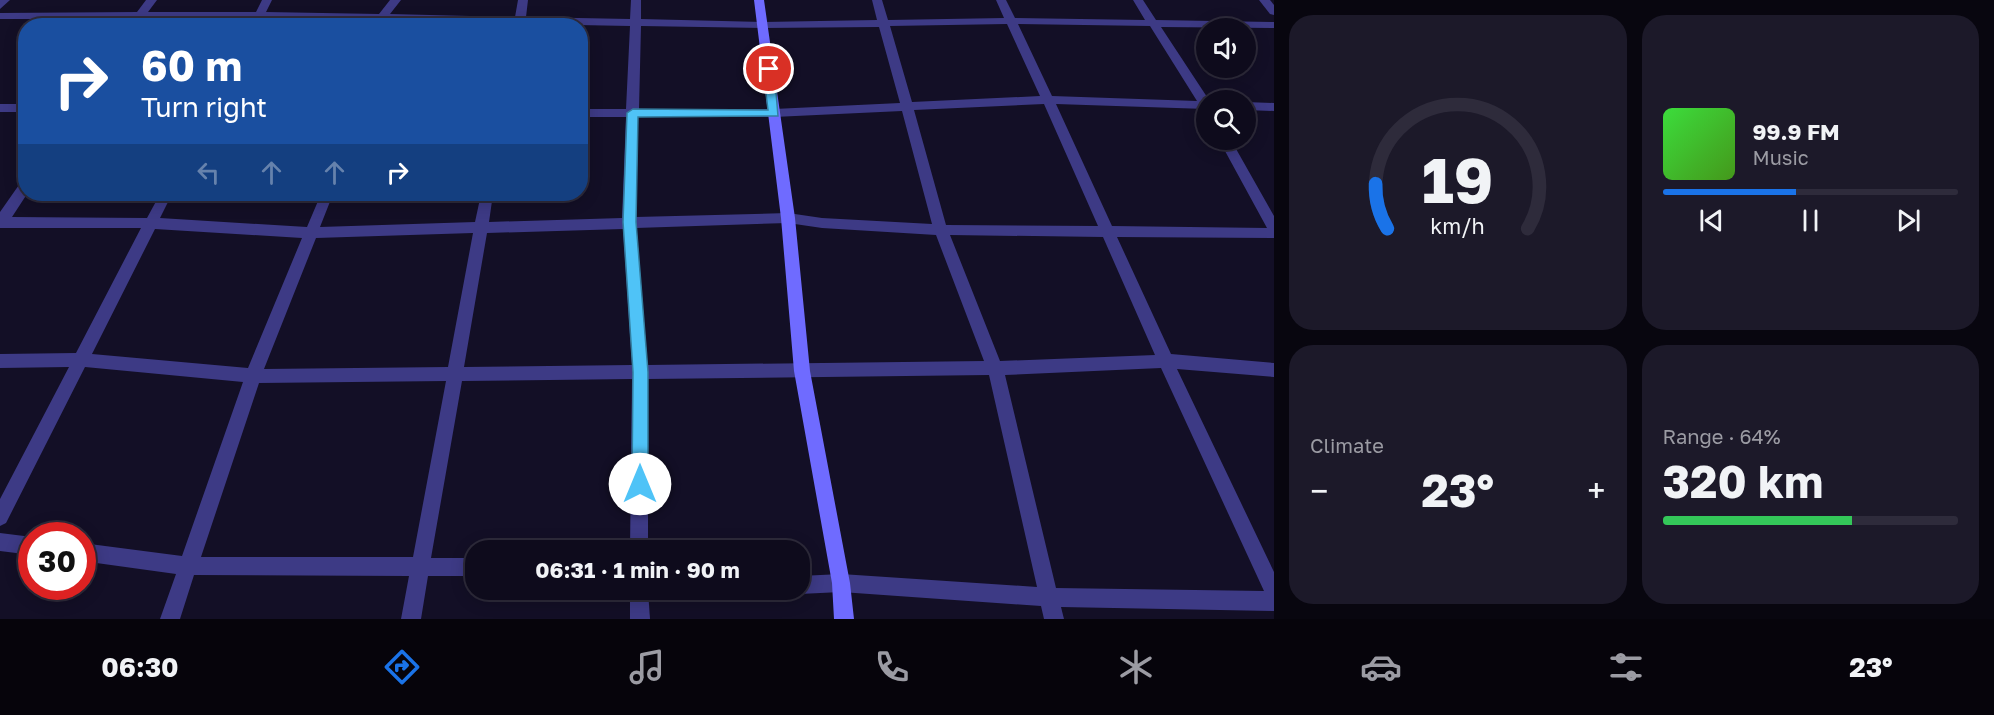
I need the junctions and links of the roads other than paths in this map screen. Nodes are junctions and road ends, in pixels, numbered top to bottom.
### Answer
1 (5, 0) edge
2 (152, 0) edge
3 (267, 0) edge
4 (396, 0) edge
5 (523, 0) edge
6 (636, 0) edge
7 (759, 0) edge
8 (877, 0) edge
9 (1001, 0) edge
10 (1138, 0) edge
11 (1264, 0) edge
12 (0, 6) edge
13 (1274, 12) edge
14 (140, 14) junction
15 (0, 16) edge
16 (137, 18) edge
17 (218, 18) edge
18 (258, 18) edge
19 (381, 18) edge
20 (520, 18) edge
21 (882, 21) junction
22 (1011, 21) junction
23 (1152, 21) junction
24 (588, 22) edge
25 (636, 22) junction
26 (763, 25) junction
27 (1274, 25) edge
28 (1196, 90) edge
29 (1048, 100) junction
30 (1196, 105) edge
31 (1256, 106) edge
32 (1274, 107) edge
33 (0, 108) edge
34 (18, 108) edge
35 (909, 108) junction
36 (588, 113) edge
37 (633, 113) junction
38 (774, 113) junction
39 (1231, 150) edge
40 (18, 196) edge
41 (162, 201) edge
42 (324, 201) edge
43 (486, 201) edge
44 (788, 218) junction
45 (0, 222) edge
46 (629, 222) junction
47 (150, 223) junction
48 (481, 226) junction
49 (1274, 228) edge
50 (941, 230) junction
51 (1106, 230) junction
52 (310, 233) junction
53 (1274, 233) edge
54 (79, 360) junction
55 (0, 361) edge
56 (1167, 361) junction
57 (995, 368) junction
58 (1274, 370) edge
59 (802, 371) junction
60 (455, 372) junction
61 (640, 372) junction
62 (253, 376) junction
63 (0, 517) edge
64 (639, 540) edge
65 (0, 542) edge
66 (18, 544) edge
67 (96, 554) edge
68 (189, 566) junction
69 (465, 567) edge
70 (422, 568) junction
71 (841, 583) junction
72 (810, 585) edge
73 (1274, 592) edge
74 (1050, 597) junction
75 (639, 600) edge
76 (1274, 602) edge
77 (170, 619) edge
78 (411, 619) edge
79 (639, 619) edge
80 (844, 619) edge
81 (1054, 619) edge

1 - 12 street
2 - 14 street
3 - 18 street
4 - 19 street
5 - 20 street
6 - 25 street
7 - 26 street
8 - 21 street
9 - 22 street
10 - 23 street
11 - 13 street
14 - 15 street
14 - 16 street
14 - 17 street
21 - 22 street
21 - 26 street
21 - 35 street
22 - 23 street
22 - 29 street
23 - 27 street
23 - 28 street
24 - 25 street
25 - 26 street
25 - 37 street
26 - 38 street
29 - 30 street
29 - 35 street
29 - 51 street
31 - 32 street
33 - 34 street
35 - 38 street
35 - 50 street
36 - 37 street
37 - 38 street
37 - 46 street
38 - 44 street
39 - 49 street
40 - 45 street
41 - 47 street
42 - 52 street
43 - 48 street
44 - 46 street
44 - 50 street
44 - 59 street
45 - 47 street
46 - 48 street
46 - 61 street
47 - 52 street
47 - 54 street
48 - 52 street
48 - 60 street
50 - 51 street
50 - 57 street
51 - 53 street
51 - 56 street
52 - 62 street
54 - 55 street
54 - 62 street
54 - 63 street
56 - 57 street
56 - 58 street
56 - 73 street
57 - 59 street
57 - 74 street
59 - 61 street
59 - 71 street
60 - 61 street
60 - 62 street
60 - 70 street
61 - 64 street
62 - 68 street
65 - 66 street
67 - 68 street
68 - 70 street
68 - 77 street
69 - 70 street
70 - 78 street
71 - 72 street
71 - 74 street
71 - 80 street
74 - 76 street
74 - 81 street
75 - 79 street

